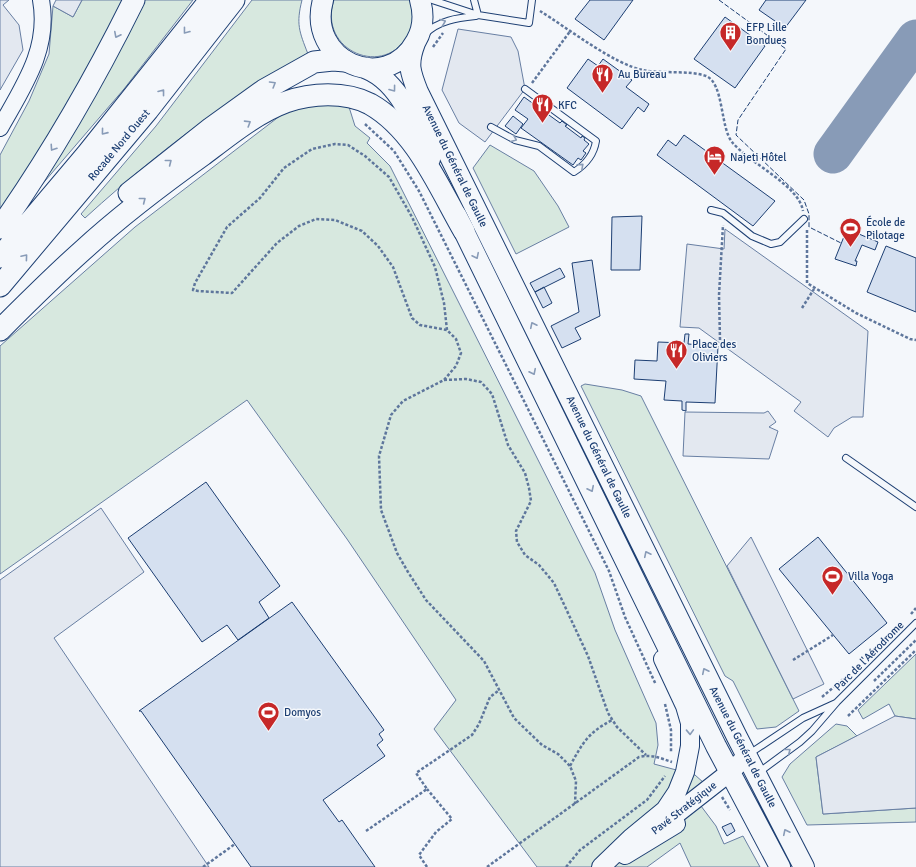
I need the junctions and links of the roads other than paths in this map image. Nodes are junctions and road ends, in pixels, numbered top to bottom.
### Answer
1 (41, 0) edge
2 (134, 0) edge
3 (210, 0) edge
4 (234, 0) edge
5 (323, 0) edge
6 (420, 0) edge
7 (432, 0) edge
8 (474, 0) edge
9 (531, 3) edge
10 (478, 15) junction
11 (423, 47) junction
12 (353, 64) junction
13 (526, 90) road end
14 (491, 127) dead end
15 (0, 128) edge
16 (712, 210) dead end
17 (804, 219) road end
18 (0, 228) edge
19 (464, 231) junction
20 (0, 257) edge
21 (0, 286) edge
22 (0, 325) edge
23 (0, 330) edge
24 (846, 458) dead end
25 (916, 507) edge
26 (635, 578) junction
27 (916, 623) edge
28 (837, 702) junction
29 (747, 756) junction
30 (757, 774) junction
31 (733, 778) junction
32 (613, 863) edge
33 (601, 867) edge
34 (780, 867) edge
35 (804, 867) edge

1 - 15 street
2 -> 18 highway
3 -> 20 highway, Rocade Nord Ouest
21 -> 4 highway, Rocade Nord Ouest
5 - 12 main road, Avenue du Général de Gaulle
6 - 11 main road, Avenue du Général de Gaulle
7 - 10 lane
8 - 10 lane
9 - 10 lane
11 -> 10 lane
11 - 12 main road
29 -> 11 main road, Avenue du Général de Gaulle
12 -> 19 main road, Avenue du Général de Gaulle
22 -> 12 highway
14 -> 13 lane
16 - 17 lane
23 -> 19 highway
19 -> 26 main road, Avenue du Général de Gaulle
24 - 25 lane
26 - 31 main road, Avenue du Général de Gaulle
26 -> 33 main road
27 - 28 lane, Parc de l'Aérodrome
28 - 29 lane, Parc de l'Aérodrome
30 -> 28 lane, Parc de l'Aérodrome
29 - 30 main road, Avenue du Général de Gaulle
29 - 31 main road, Pavé Stratégique
30 - 31 main road
35 -> 30 main road, Avenue du Général de Gaulle
31 - 32 main road, Pavé Stratégique
31 - 34 main road, Avenue du Général de Gaulle

